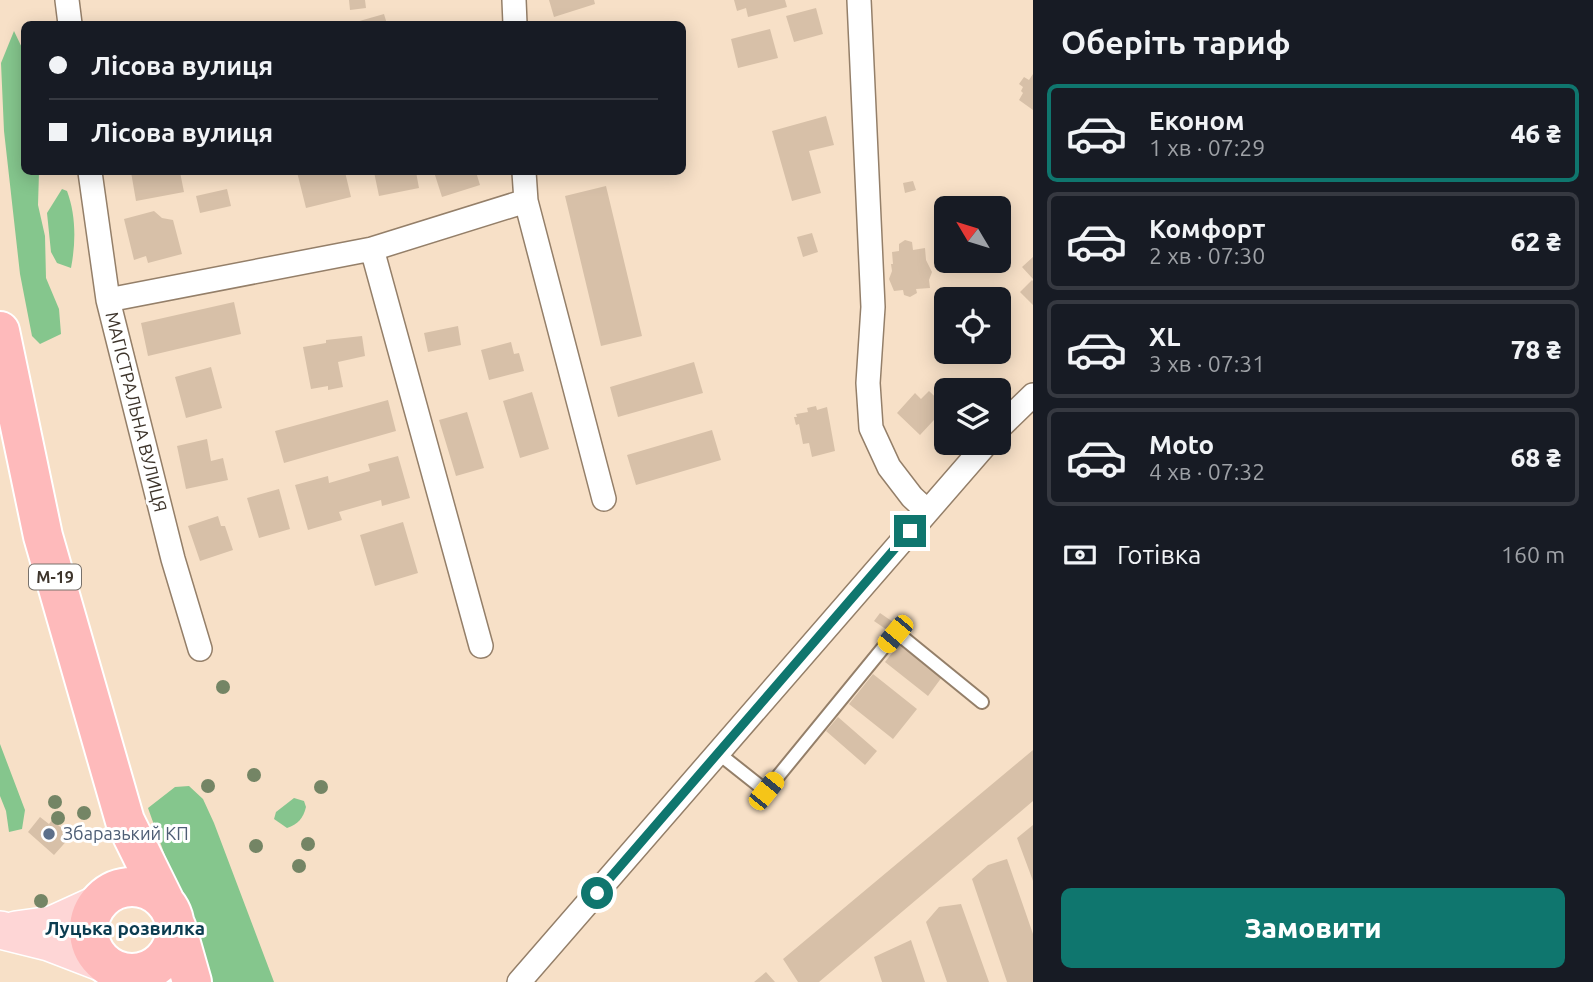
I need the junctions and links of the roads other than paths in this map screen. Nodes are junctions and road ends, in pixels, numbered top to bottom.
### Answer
1 (67, 0) edge
2 (514, 0) edge
3 (859, 0) edge
4 (70, 21) edge
5 (515, 21) edge
6 (90, 175) edge
7 (524, 175) edge
8 (526, 201) junction
9 (372, 249) junction
10 (108, 300) junction
11 (0, 331) edge
12 (6, 391) edge
13 (1033, 395) edge
14 (1011, 416) edge
15 (976, 455) edge
16 (604, 499) dead end
17 (927, 511) junction
18 (481, 646) dead end
19 (200, 649) dead end
20 (982, 702) dead end
21 (718, 752) junction
22 (125, 821) junction
23 (103, 899) junction
24 (170, 913) junction
25 (6, 930) edge
26 (123, 972) edge
27 (192, 982) edge
28 (519, 982) edge

1 - 4 street
2 - 5 street
3 - 17 street
6 - 10 street, МАГІСТРАЛЬНА ВУЛИЦЯ
7 - 8 street
8 - 9 street
8 - 16 street
9 - 10 street
9 - 18 street
10 - 19 street, МАГІСТРАЛЬНА ВУЛИЦЯ
11 - 12 highway, М-19
12 - 22 highway, М-19
13 - 14 street
15 - 17 street
17 - 21 street
20 - 21 lane
21 - 28 street
22 - 23 highway, М-19
22 - 24 highway, М-19
23 - 24 highway
23 - 25 main road
23 - 26 highway, М-19
24 - 26 highway
24 - 27 highway, М-19
25 - 26 main road

